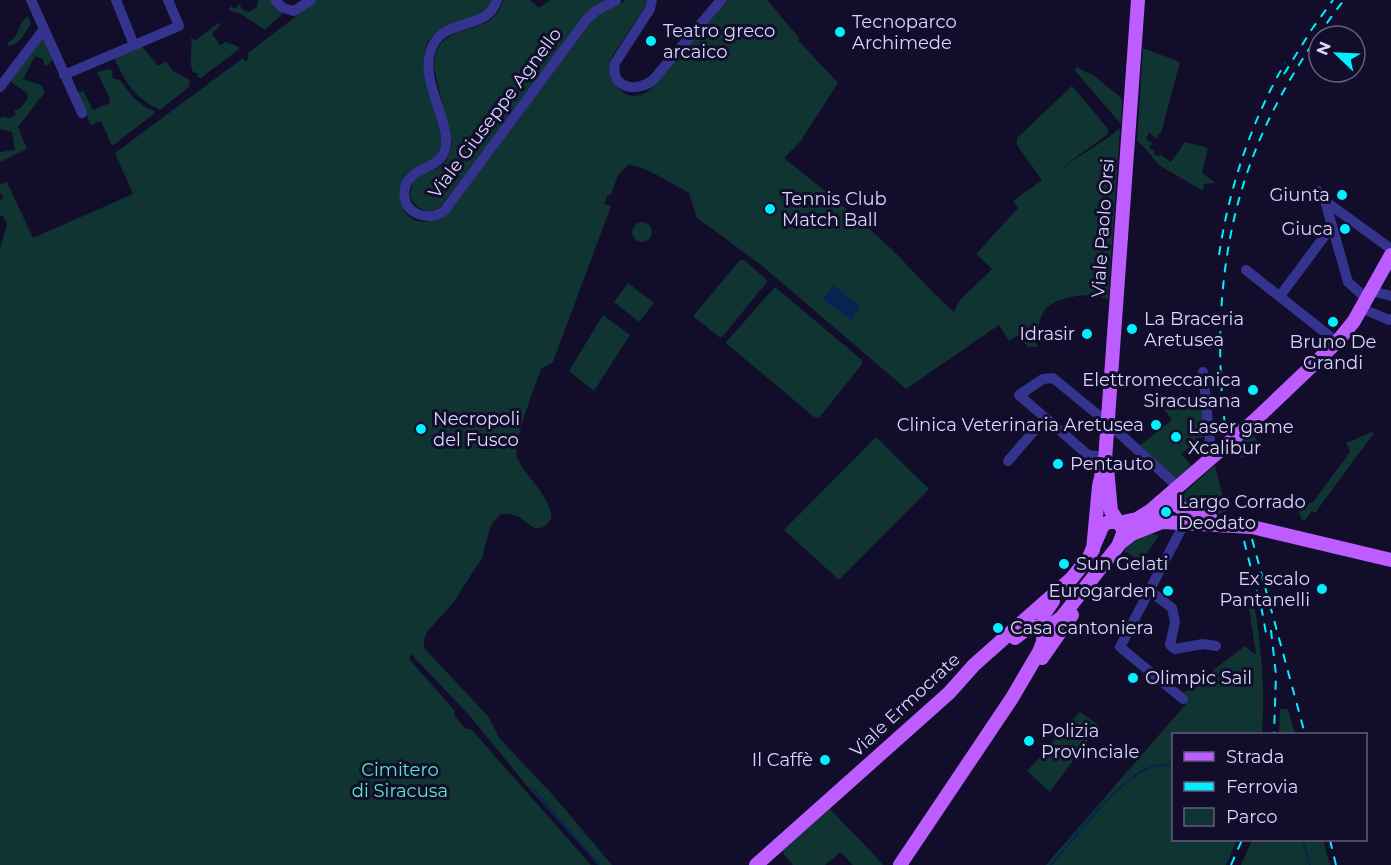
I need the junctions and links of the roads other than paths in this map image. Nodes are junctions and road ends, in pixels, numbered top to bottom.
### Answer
1 (31, 0) edge
2 (116, 0) edge
3 (168, 0) edge
4 (275, 0) edge
5 (311, 0) edge
6 (498, 0) edge
7 (616, 0) edge
8 (652, 0) edge
9 (721, 0) edge
10 (1138, 0) edge
11 (45, 29) junction
12 (134, 45) junction
13 (64, 75) junction
14 (0, 87) edge
15 (82, 112) dead end
16 (1318, 191) dead end
17 (1325, 201) junction
18 (1332, 226) junction
19 (1391, 249) edge
20 (1391, 255) edge
21 (1246, 270) dead end
22 (1280, 296) junction
23 (1391, 296) edge
24 (1366, 300) junction
25 (1391, 319) edge
26 (1337, 342) junction
27 (1203, 372) dead end
28 (1045, 418) junction
29 (1108, 423) junction
30 (1214, 456) junction
31 (1105, 458) junction
32 (1008, 461) dead end
33 (1181, 484) junction
34 (1170, 512) junction
35 (1118, 522) junction
36 (1118, 546) junction
37 (1093, 550) junction
38 (1391, 552) edge
39 (1391, 560) edge
40 (1072, 578) junction
41 (1089, 584) junction
42 (1150, 591) junction
43 (1053, 600) junction
44 (1069, 609) junction
45 (1044, 632) junction
46 (1216, 646) dead end
47 (949, 693) junction
48 (1183, 699) dead end
49 (758, 863) edge
50 (900, 865) edge

1 - 11 street
2 - 12 street
3 - 12 street
4 - 5 street
6 - 7 street, Viale Giuseppe Agnello
8 - 9 street
10 - 29 main road, Viale Paolo Orsi
11 - 13 street
11 - 14 street
12 - 13 street
13 - 15 street
16 - 17 street
17 - 18 street
17 - 19 street
18 - 22 street
18 - 24 street
20 - 24 main road
21 - 22 street
22 - 26 street
23 - 24 street
24 - 25 street
24 - 26 main road
26 - 30 main road
27 - 30 street
28 - 29 street
28 - 31 street
28 - 32 street
29 - 31 main road, Viale Paolo Orsi
29 - 33 street
30 - 33 main road
31 - 35 main road
31 - 37 main road
33 - 34 main road
34 - 35 main road
34 - 36 main road
34 - 38 main road
34 - 39 main road
34 - 42 street
35 - 36 main road
35 - 37 main road
36 - 41 main road
37 - 40 main road
40 - 43 main road
40 - 47 main road, Viale Ermocrate
41 - 44 main road
41 - 45 main road
42 - 46 street
42 - 48 street
43 - 44 main road
43 - 45 main road
44 - 45 main road
45 - 47 main road
45 - 50 main road
47 - 49 main road, Viale Ermocrate

